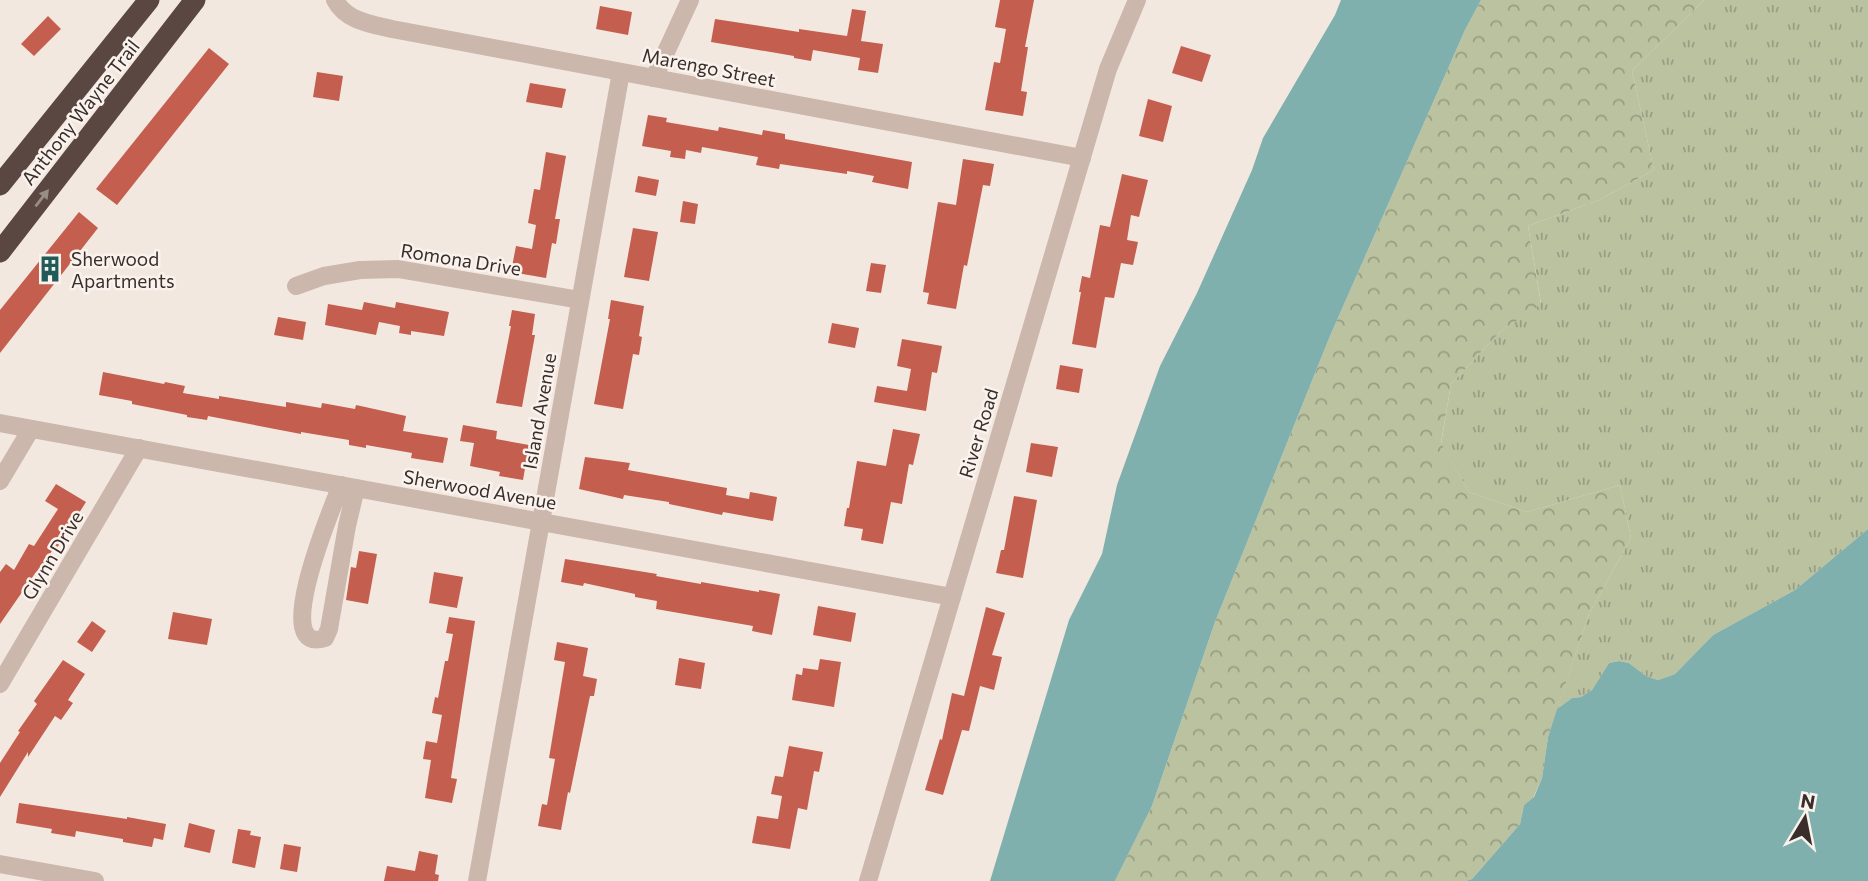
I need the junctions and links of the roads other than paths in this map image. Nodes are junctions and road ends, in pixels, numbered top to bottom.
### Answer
1 (149, 0) edge
2 (195, 0) edge
3 (690, 0) edge
4 (1137, 0) edge
5 (335, 1) edge
6 (621, 72) junction
7 (654, 78) junction
8 (62, 108) junction
9 (1082, 158) junction
10 (0, 185) edge
11 (0, 194) edge
12 (0, 252) edge
13 (296, 286) dead end
14 (580, 300) junction
15 (0, 423) edge
16 (31, 429) junction
17 (139, 448) junction
18 (0, 481) edge
19 (349, 486) junction
20 (541, 522) junction
21 (952, 597) junction
22 (0, 684) edge
23 (0, 864) edge
24 (91, 881) edge
25 (477, 881) edge
26 (868, 881) edge

1 - 8 highway, Anthony Wayne Trail
12 -> 2 highway, Anthony Wayne Trail
3 - 7 street
4 - 9 street, River Road
5 - 6 street, Marengo Street
6 - 7 street, Marengo Street
6 - 14 street, Island Avenue
7 - 9 street, Marengo Street
8 - 10 highway, Anthony Wayne Trail
8 - 11 highway
9 - 21 street, River Road
13 - 14 street, Romona Drive
14 - 20 street, Island Avenue
15 - 16 street, Sherwood Avenue
16 - 17 street, Sherwood Avenue
16 - 18 street
17 - 19 street, Sherwood Avenue
17 - 22 street, Glynn Drive
19 - 19 street
19 - 20 street, Sherwood Avenue
20 - 21 street, Sherwood Avenue
20 - 25 street, Island Avenue
21 - 26 street, River Road
23 - 24 street

